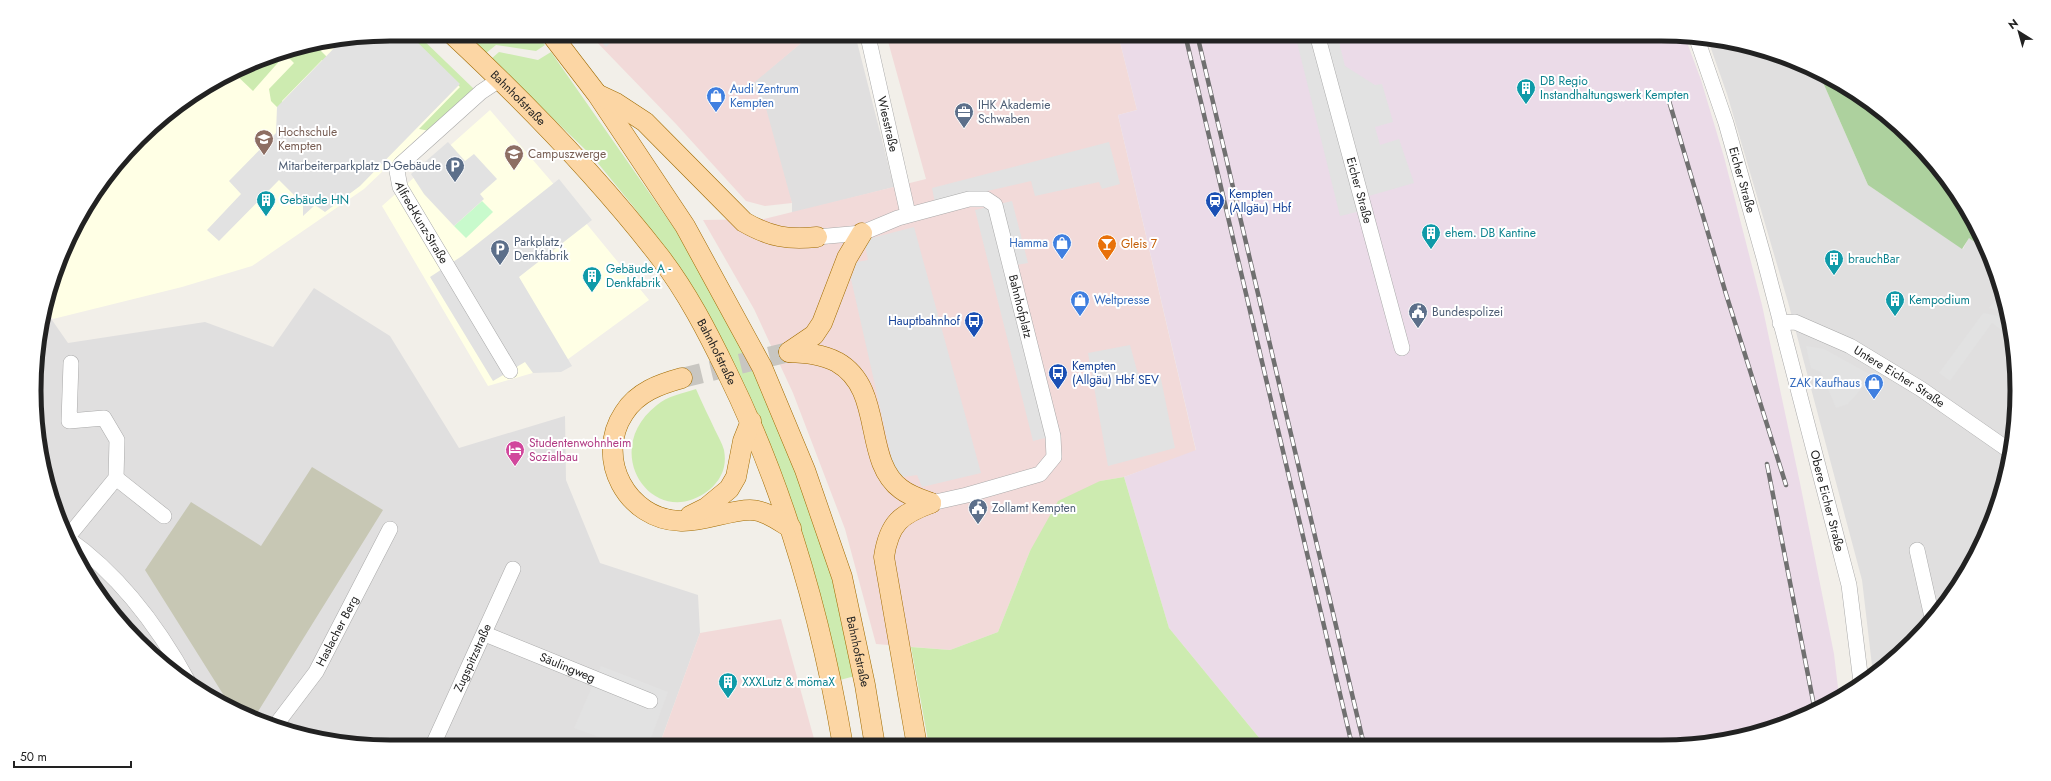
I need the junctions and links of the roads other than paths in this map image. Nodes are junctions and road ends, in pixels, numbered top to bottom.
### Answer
1 (459, 41) edge
2 (556, 41) edge
3 (869, 41) edge
4 (1319, 41) edge
5 (1699, 43) edge
6 (499, 80) junction
7 (597, 94) junction
8 (908, 214) junction
9 (862, 233) junction
10 (817, 237) joint
11 (1780, 323) junction
12 (1402, 348) dead end
13 (71, 363) dead end
14 (510, 371) dead end
15 (682, 378) tunnel mouth
16 (751, 421) junction
17 (2005, 448) edge
18 (116, 478) junction
19 (931, 503) junction
20 (164, 516) dead end
21 (681, 521) junction
22 (791, 528) junction
23 (390, 529) dead end
24 (72, 532) edge
25 (77, 545) edge
26 (1917, 550) dead end
27 (513, 569) dead end
28 (1931, 612) edge
29 (485, 634) junction
30 (183, 671) edge
31 (1860, 677) edge
32 (650, 701) dead end
33 (279, 721) edge
34 (435, 740) edge
35 (842, 740) edge
36 (874, 740) edge
37 (916, 740) edge

1 - 6 main road, Bahnhofstraße
2 - 7 main road, Bahnhofstraße
3 - 8 street, Wiesstraße
4 - 12 street, Eicher Straße
5 - 11 street, Eicher Straße
6 - 14 street, Alfred-Kunz-Straße
6 - 16 main road, Bahnhofstraße
7 - 10 main road
7 - 36 main road, Bahnhofstraße
8 - 9 street, Bahnhofplatz
8 - 19 street, Bahnhofplatz
9 - 10 street, Bahnhofplatz
9 - 19 main road
11 - 17 street, Untere Eicher Straße
11 - 31 street, Obere Eicher Straße
13 - 18 street
15 - 21 main road
16 - 21 main road
16 - 22 main road, Bahnhofstraße
18 - 20 street
18 - 24 street
19 - 37 main road
21 - 22 main road
22 - 35 main road, Bahnhofstraße
23 - 33 street, Haslacher Berg
25 - 30 street
26 - 28 street
27 - 29 street, Zugspitzstraße
29 - 32 street, Säulingweg
29 - 34 street, Zugspitzstraße

